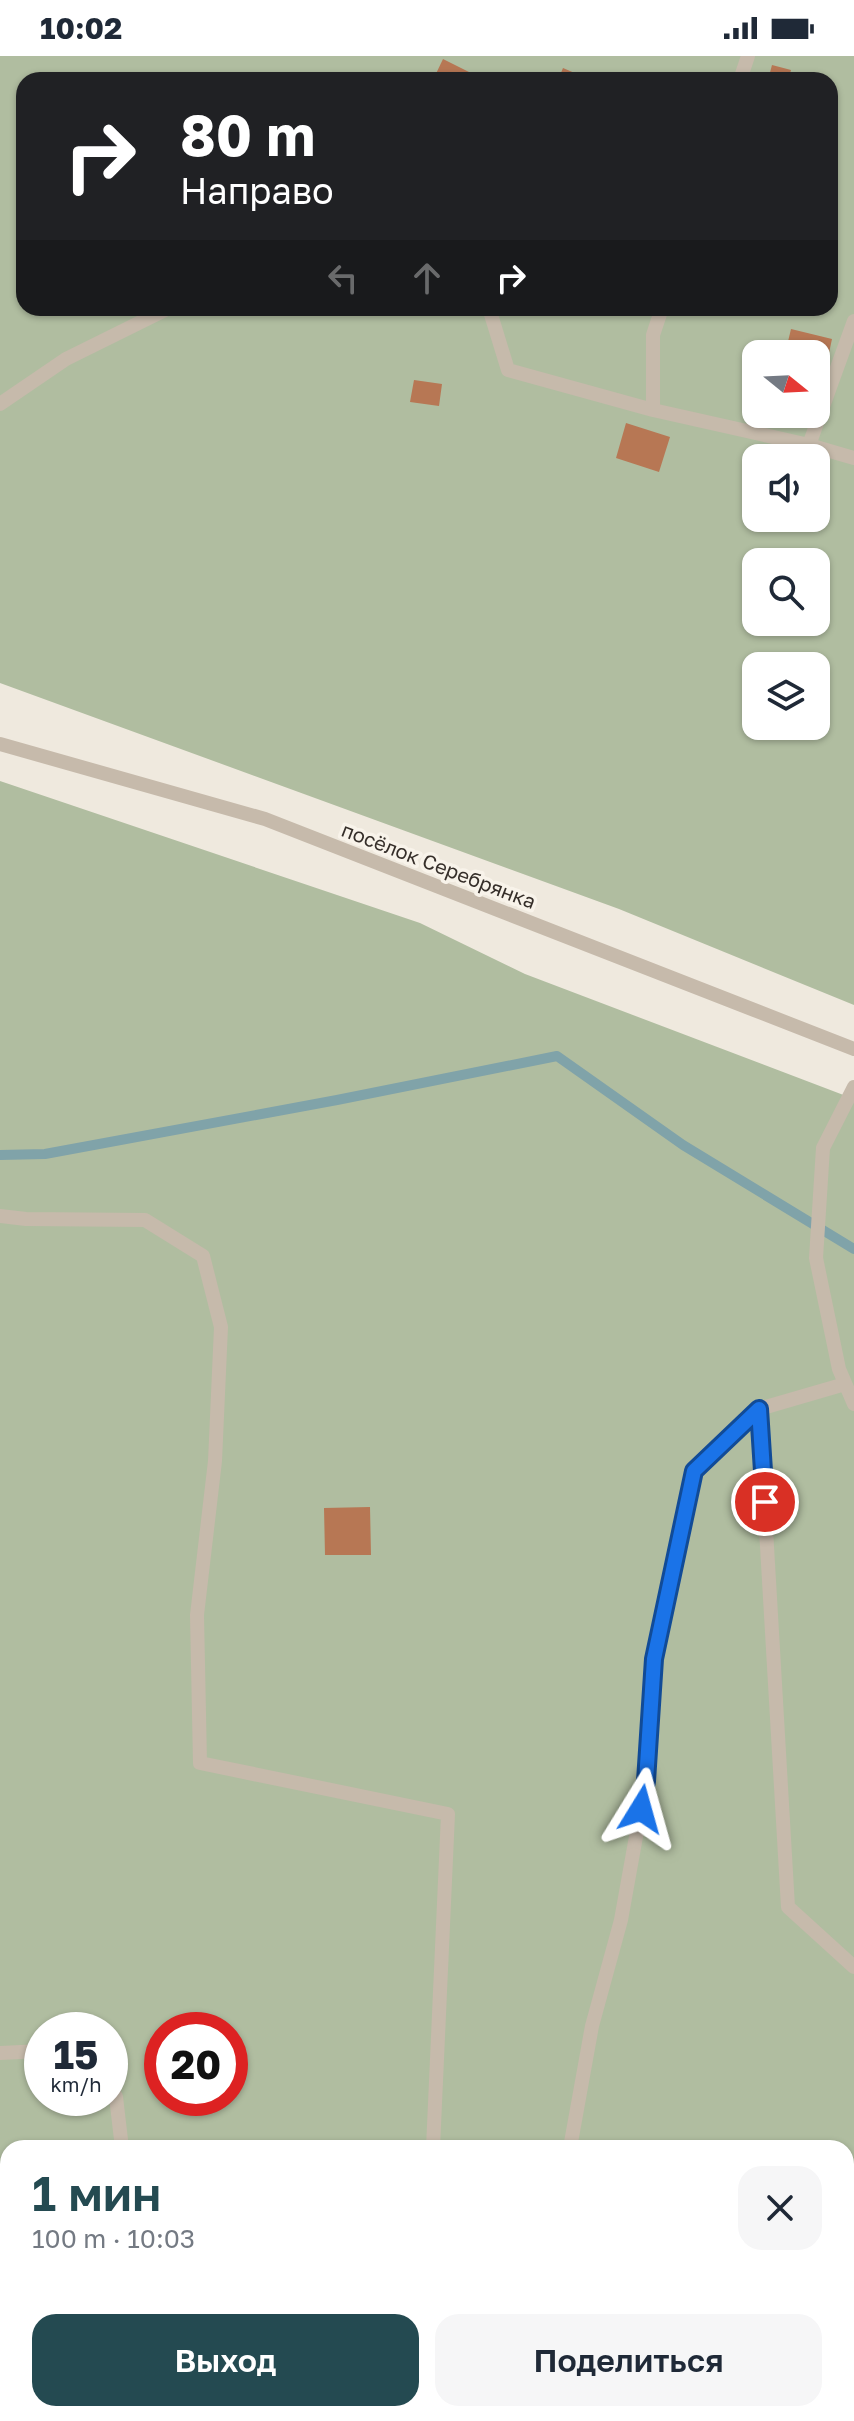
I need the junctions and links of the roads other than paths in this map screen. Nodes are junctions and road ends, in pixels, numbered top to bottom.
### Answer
1 (153, 316) edge
2 (491, 316) edge
3 (659, 316) edge
4 (854, 321) edge
5 (0, 404) edge
6 (653, 410) junction
7 (805, 444) edge
8 (809, 444) edge
9 (830, 451) edge
10 (854, 458) edge
11 (0, 744) edge
12 (854, 1049) edge
13 (854, 1087) edge
14 (0, 1216) edge
15 (845, 1384) junction
16 (854, 1404) edge
17 (759, 1409) junction
18 (854, 1967) edge
19 (24, 2052) edge
20 (0, 2053) edge
21 (118, 2116) edge
22 (121, 2140) edge
23 (433, 2140) edge
24 (571, 2140) edge

1 - 5 lane
2 - 6 lane
3 - 6 lane
4 - 8 lane
6 - 7 lane
9 - 10 lane
11 - 12 lane, посёлок Серебрянка
13 - 15 lane
14 - 23 lane
15 - 16 lane
15 - 17 lane
17 - 18 lane
17 - 24 lane
19 - 20 lane
21 - 22 lane

